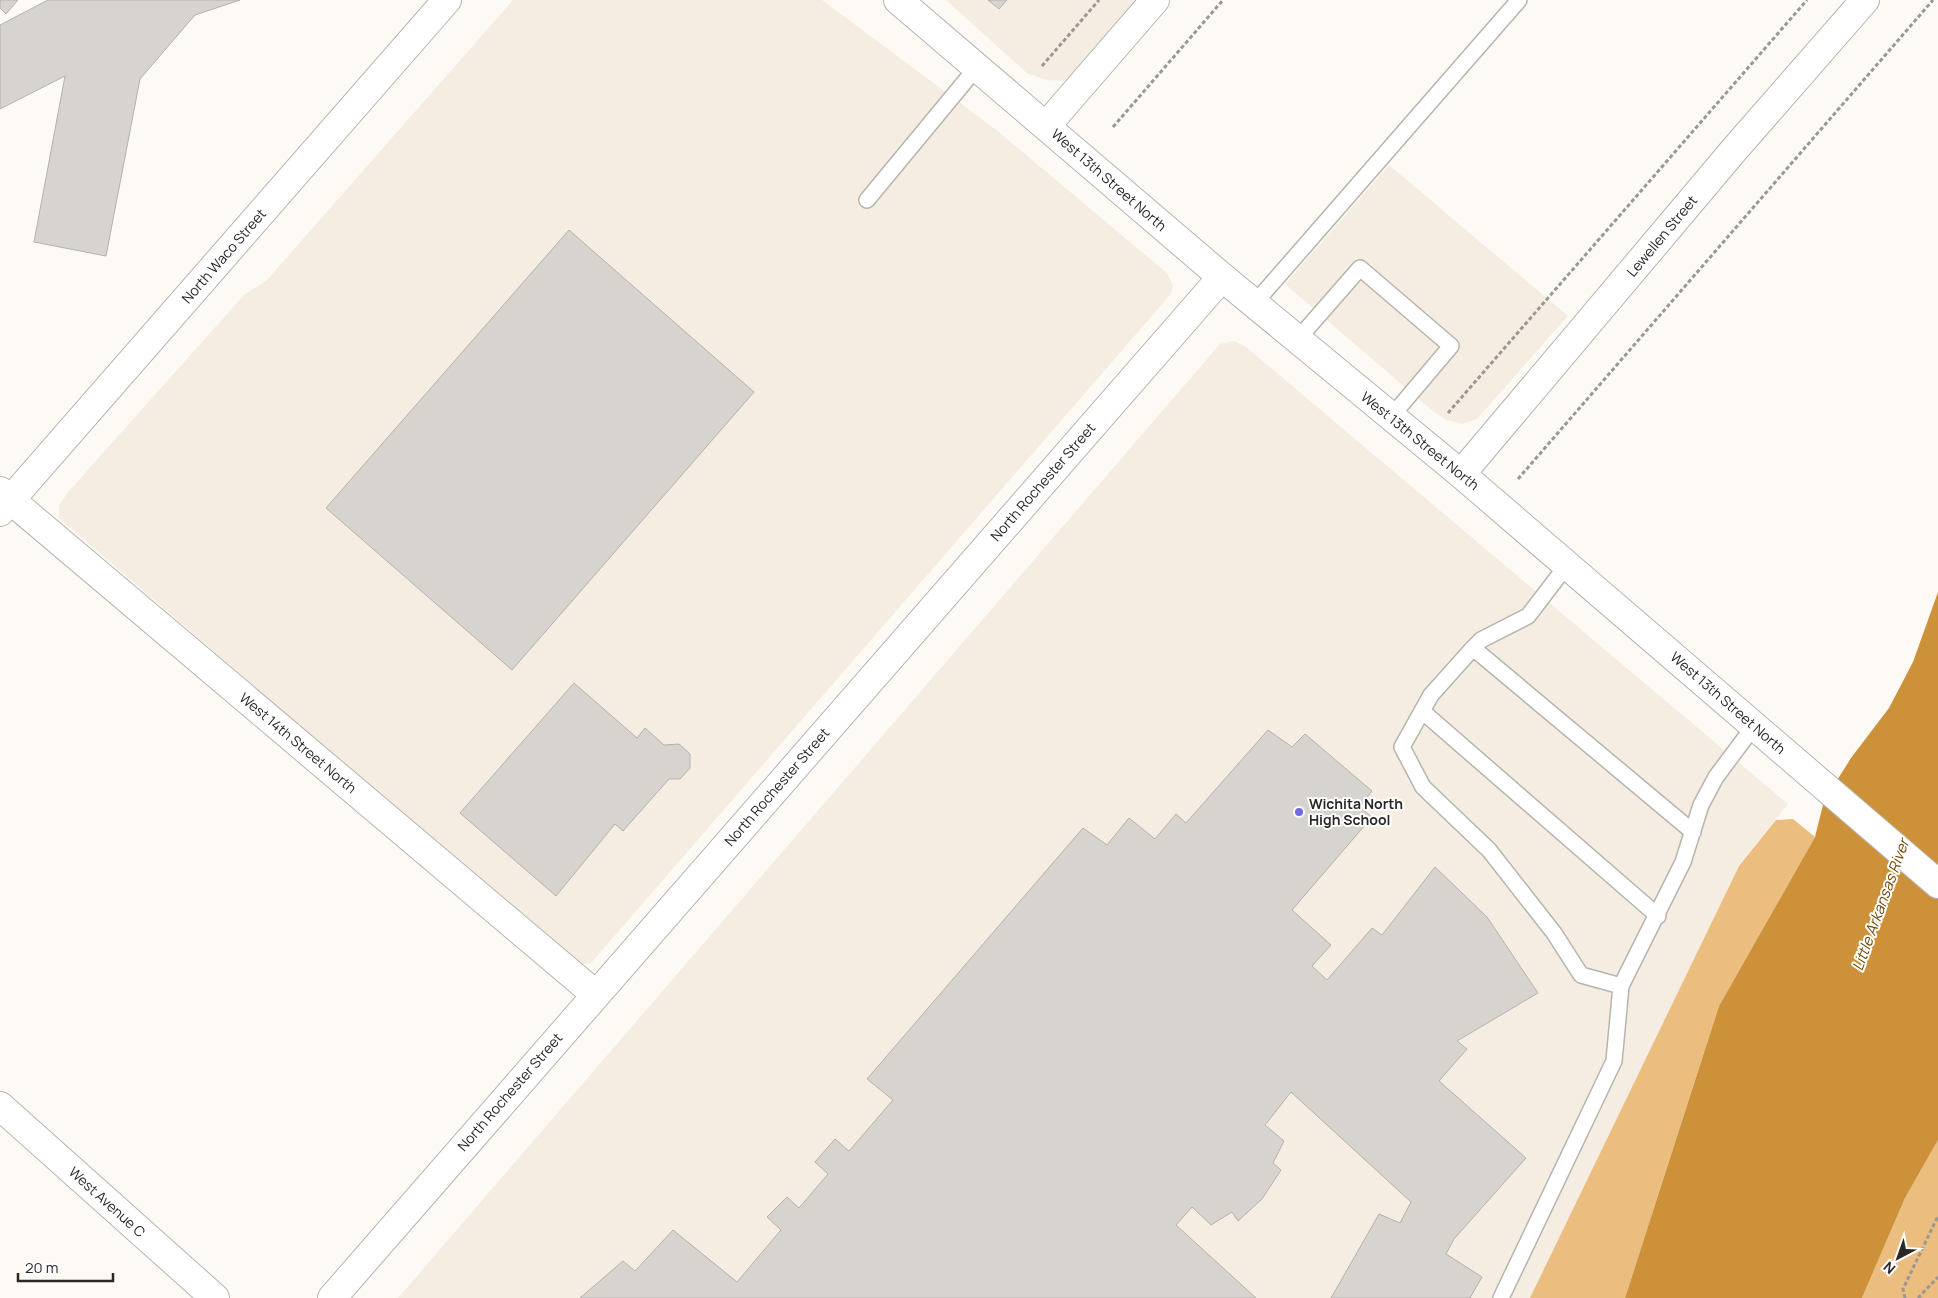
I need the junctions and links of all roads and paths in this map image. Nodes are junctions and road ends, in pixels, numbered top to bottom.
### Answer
1 (447, 0) edge
2 (898, 0) edge
3 (1099, 0) edge
4 (1155, 0) edge
5 (1223, 0) edge
6 (1518, 0) edge
7 (1807, 0) edge
8 (1865, 0) edge
9 (1933, 0) edge
10 (1042, 66) dead end
11 (977, 67) junction
12 (1046, 126) junction
13 (1113, 127) dead end
14 (867, 200) dead end
15 (1222, 277) junction
16 (1254, 304) junction
17 (1297, 340) junction
18 (1448, 413) dead end
19 (1391, 417) junction
20 (1461, 474) junction
21 (1518, 478) dead end
22 (4, 501) edge
23 (1567, 565) junction
24 (1473, 648) junction
25 (1422, 711) junction
26 (1754, 726) junction
27 (1693, 832) junction
28 (1938, 884) edge
29 (1658, 916) junction
30 (1621, 986) junction
31 (595, 994) junction
32 (0, 1106) edge
33 (1938, 1216) edge
34 (1938, 1277) edge
35 (215, 1298) edge
36 (332, 1298) edge
37 (1501, 1298) edge
38 (1905, 1298) edge
39 (1918, 1298) edge

1 - 22 street, North Waco Street
2 - 11 street, West 13th Street North
3 - 10 path
4 - 12 street
5 - 13 path
6 - 16 lane
7 - 18 path
8 - 20 street, Lewellen Street
9 - 21 path
11 - 12 street, West 13th Street North
11 - 14 lane
12 - 15 street, West 13th Street North
15 - 16 street, West 13th Street North
15 - 31 street, North Rochester Street
16 - 17 street, West 13th Street North
17 - 19 street, West 13th Street North
17 - 19 lane
19 - 20 street, West 13th Street North
20 - 23 street, West 13th Street North
22 - 31 street, West 14th Street North
23 - 24 lane
23 - 26 street, West 13th Street North
24 - 25 lane
24 - 27 lane
25 - 29 lane
25 - 30 lane
26 - 27 lane
26 - 28 street, West 13th Street North
27 - 29 lane
29 - 30 lane
30 - 37 lane
31 - 36 street, North Rochester Street
32 - 35 street, West Avenue C
33 - 38 path
34 - 39 path

